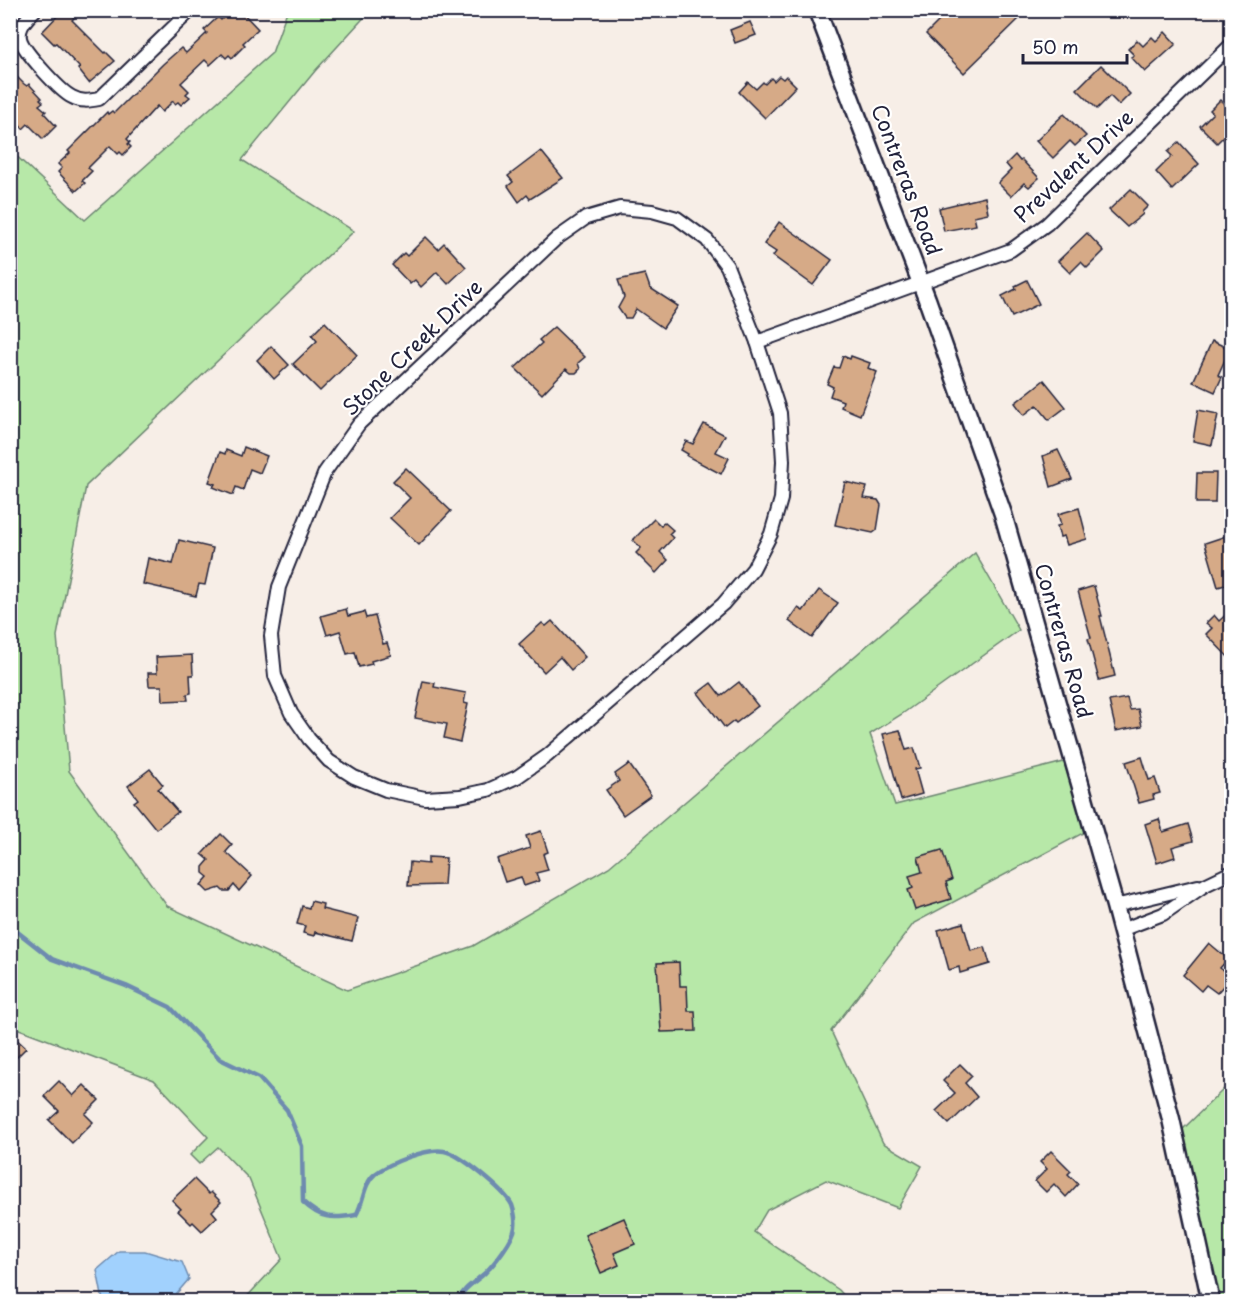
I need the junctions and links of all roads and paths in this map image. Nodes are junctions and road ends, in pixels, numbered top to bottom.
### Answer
1 (34, 10) edge
2 (190, 10) edge
3 (817, 10) edge
4 (1232, 44) edge
5 (921, 284) junction
6 (757, 342) junction
7 (1232, 872) edge
8 (1205, 885) junction
9 (1115, 906) junction
10 (1121, 930) junction
11 (1211, 1302) edge

1 - 2 street
3 - 5 street, Contreras Road
4 - 5 street, Prevalent Drive
5 - 6 street
5 - 9 street, Contreras Road
6 - 6 street, Stone Creek Drive
7 - 8 street
8 - 9 street
8 - 10 street
9 - 10 street, Contreras Road
10 - 11 street, Contreras Road

